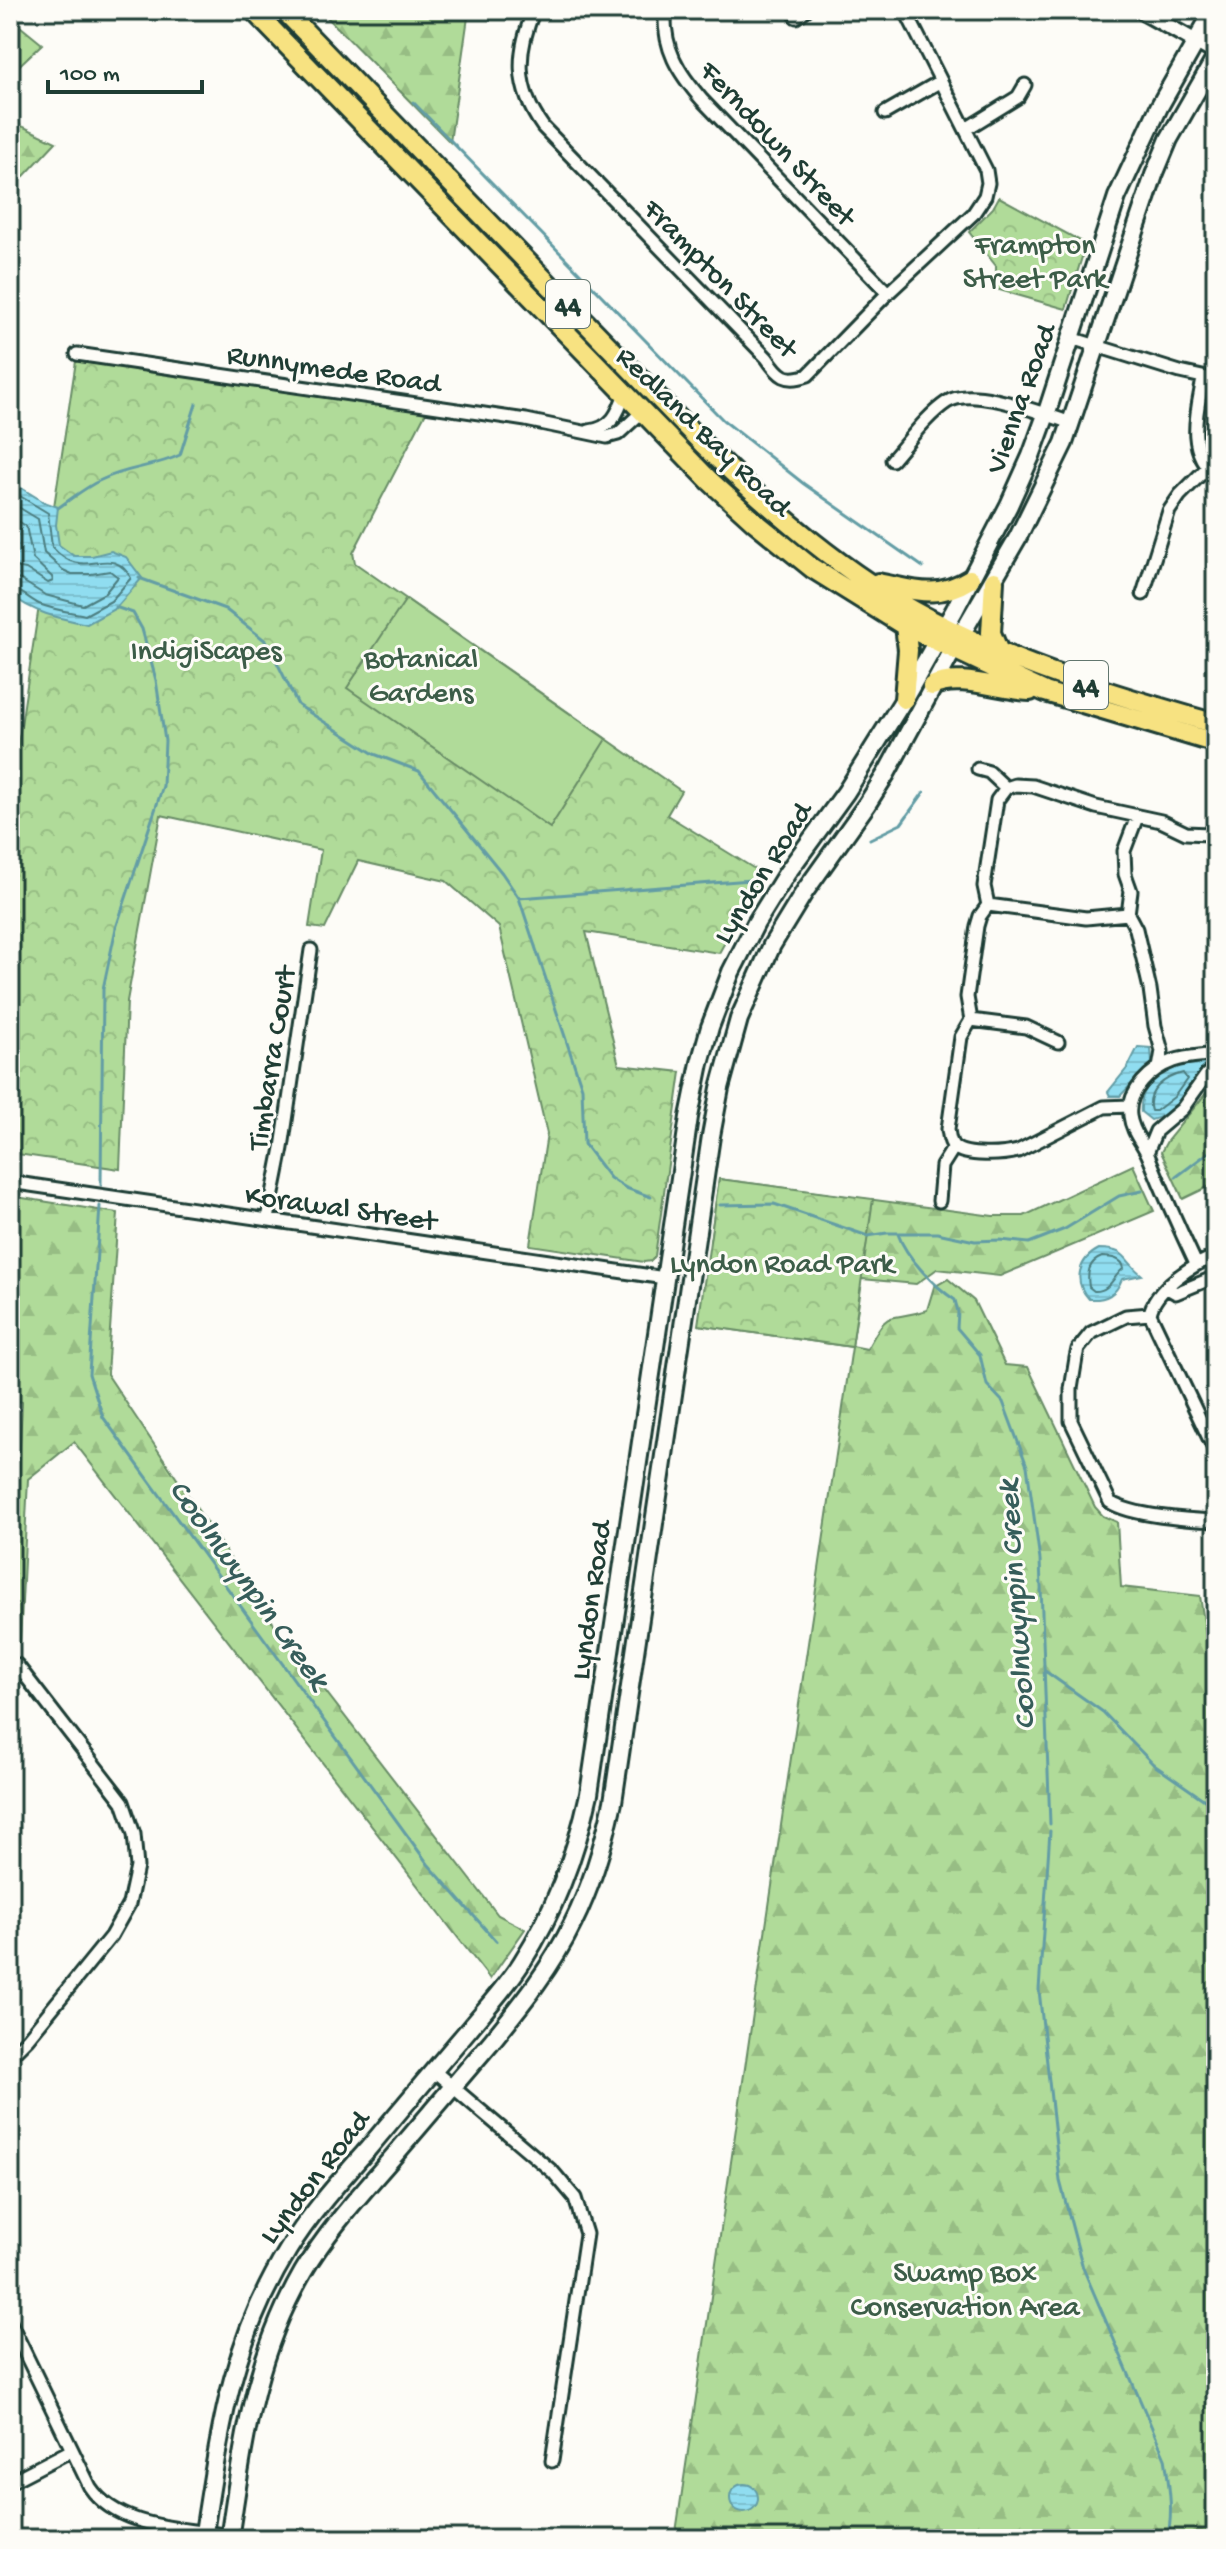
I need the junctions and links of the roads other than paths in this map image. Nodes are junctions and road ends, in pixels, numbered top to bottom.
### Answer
1 (253, 10) edge
2 (284, 10) edge
3 (534, 10) edge
4 (665, 10) edge
5 (905, 10) edge
6 (1139, 10) edge
7 (1214, 10) edge
8 (1195, 43) junction
9 (1216, 55) edge
10 (941, 81) junction
11 (1025, 85) dead end
12 (885, 113) dead end
13 (966, 129) junction
14 (888, 293) junction
15 (1071, 338) junction
16 (1098, 346) junction
17 (77, 354) dead end
18 (1210, 379) edge
19 (650, 389) junction
20 (634, 403) junction
21 (1046, 415) junction
22 (1072, 423) junction
23 (584, 431) junction
24 (892, 460) dead end
25 (1212, 472) edge
26 (970, 579) junction
27 (867, 580) junction
28 (994, 581) junction
29 (1143, 594) dead end
30 (905, 626) junction
31 (949, 638) junction
32 (999, 652) junction
33 (932, 686) junction
34 (1045, 692) junction
35 (904, 699) junction
36 (1216, 724) edge
37 (1216, 743) edge
38 (978, 769) dead end
39 (1006, 788) junction
40 (1137, 817) junction
41 (1216, 838) edge
42 (988, 905) junction
43 (1128, 914) junction
44 (311, 950) dead end
45 (971, 1020) junction
46 (1058, 1042) dead end
47 (1162, 1051) junction
48 (1216, 1054) edge
49 (1176, 1060) junction
50 (1216, 1067) edge
51 (1159, 1068) junction
52 (1130, 1106) junction
53 (1134, 1131) junction
54 (1156, 1131) junction
55 (954, 1147) junction
56 (1147, 1153) junction
57 (10, 1182) edge
58 (939, 1201) dead end
59 (268, 1219) junction
60 (1216, 1257) edge
61 (1196, 1264) junction
62 (1215, 1277) edge
63 (665, 1278) junction
64 (690, 1282) junction
65 (1167, 1288) junction
66 (1150, 1314) junction
67 (1216, 1453) edge
68 (1216, 1521) edge
69 (17, 1665) dead end
70 (10, 2056) edge
71 (434, 2071) junction
72 (453, 2087) junction
73 (10, 2322) edge
74 (72, 2450) junction
75 (552, 2461) dead end
76 (10, 2482) edge
77 (204, 2535) edge
78 (230, 2537) edge

1 - 20 main road, Redland Bay Road / 44
2 - 19 main road, Redland Bay Road / 44
3 - 14 street, Frampton Street
4 - 14 street, Ferndown Street
5 - 10 street, Frampton Street
6 - 8 street
7 - 8 main road, Vienna Road
8 - 9 street
8 - 15 main road, Vienna Road
9 - 16 main road, Vienna Road
10 - 12 street
10 - 13 street, Frampton Street
11 - 13 street
13 - 14 street, Frampton Street
15 - 16 street
15 - 21 main road, Vienna Road
16 - 18 street
16 - 22 main road, Vienna Road
17 - 23 street, Runnymede Road
18 - 25 street
19 - 20 main road
19 - 27 main road, Redland Bay Road / 44
20 - 23 street
20 - 23 street, Runnymede Road
20 - 30 main road, Redland Bay Road / 44
21 - 22 street
21 - 24 street
21 - 26 main road, Vienna Road
22 - 28 main road, Vienna Road
25 - 29 street
26 - 27 main road
26 - 31 main road, Vienna Road
27 - 31 main road, Redland Bay Road / 44
28 - 31 main road, Vienna Road
28 - 32 main road
30 - 31 main road, Redland Bay Road / 44
30 - 35 main road
31 - 32 main road, Redland Bay Road / 44
31 - 33 main road, Lyndon Road
31 - 34 main road, Redland Bay Road / 44
31 - 35 main road, Lyndon Road
32 - 36 main road, Redland Bay Road / 44
33 - 34 main road
33 - 64 main road, Lyndon Road
34 - 37 main road, Redland Bay Road / 44
35 - 63 main road, Lyndon Road
38 - 39 street
39 - 40 street
39 - 42 street
40 - 41 street
40 - 43 street
42 - 43 street
42 - 45 street
43 - 47 street
44 - 59 street, Timbarra Court
45 - 46 street
45 - 55 street
47 - 49 street
47 - 51 street
48 - 49 street
49 - 51 street
50 - 54 street
51 - 52 street
52 - 53 street
52 - 55 street
53 - 54 street
53 - 56 street
54 - 56 street
55 - 58 street
56 - 61 street
57 - 59 street, Korawal Street
59 - 63 street, Korawal Street
60 - 61 street
61 - 65 street
62 - 65 street
63 - 64 main road
63 - 71 main road, Lyndon Road
64 - 72 main road, Lyndon Road
65 - 66 street
66 - 67 street
66 - 68 street
69 - 70 street
71 - 72 street
71 - 77 main road, Lyndon Road
72 - 75 street
72 - 78 main road, Lyndon Road
73 - 74 street
74 - 76 street
74 - 77 street
77 - 78 street

